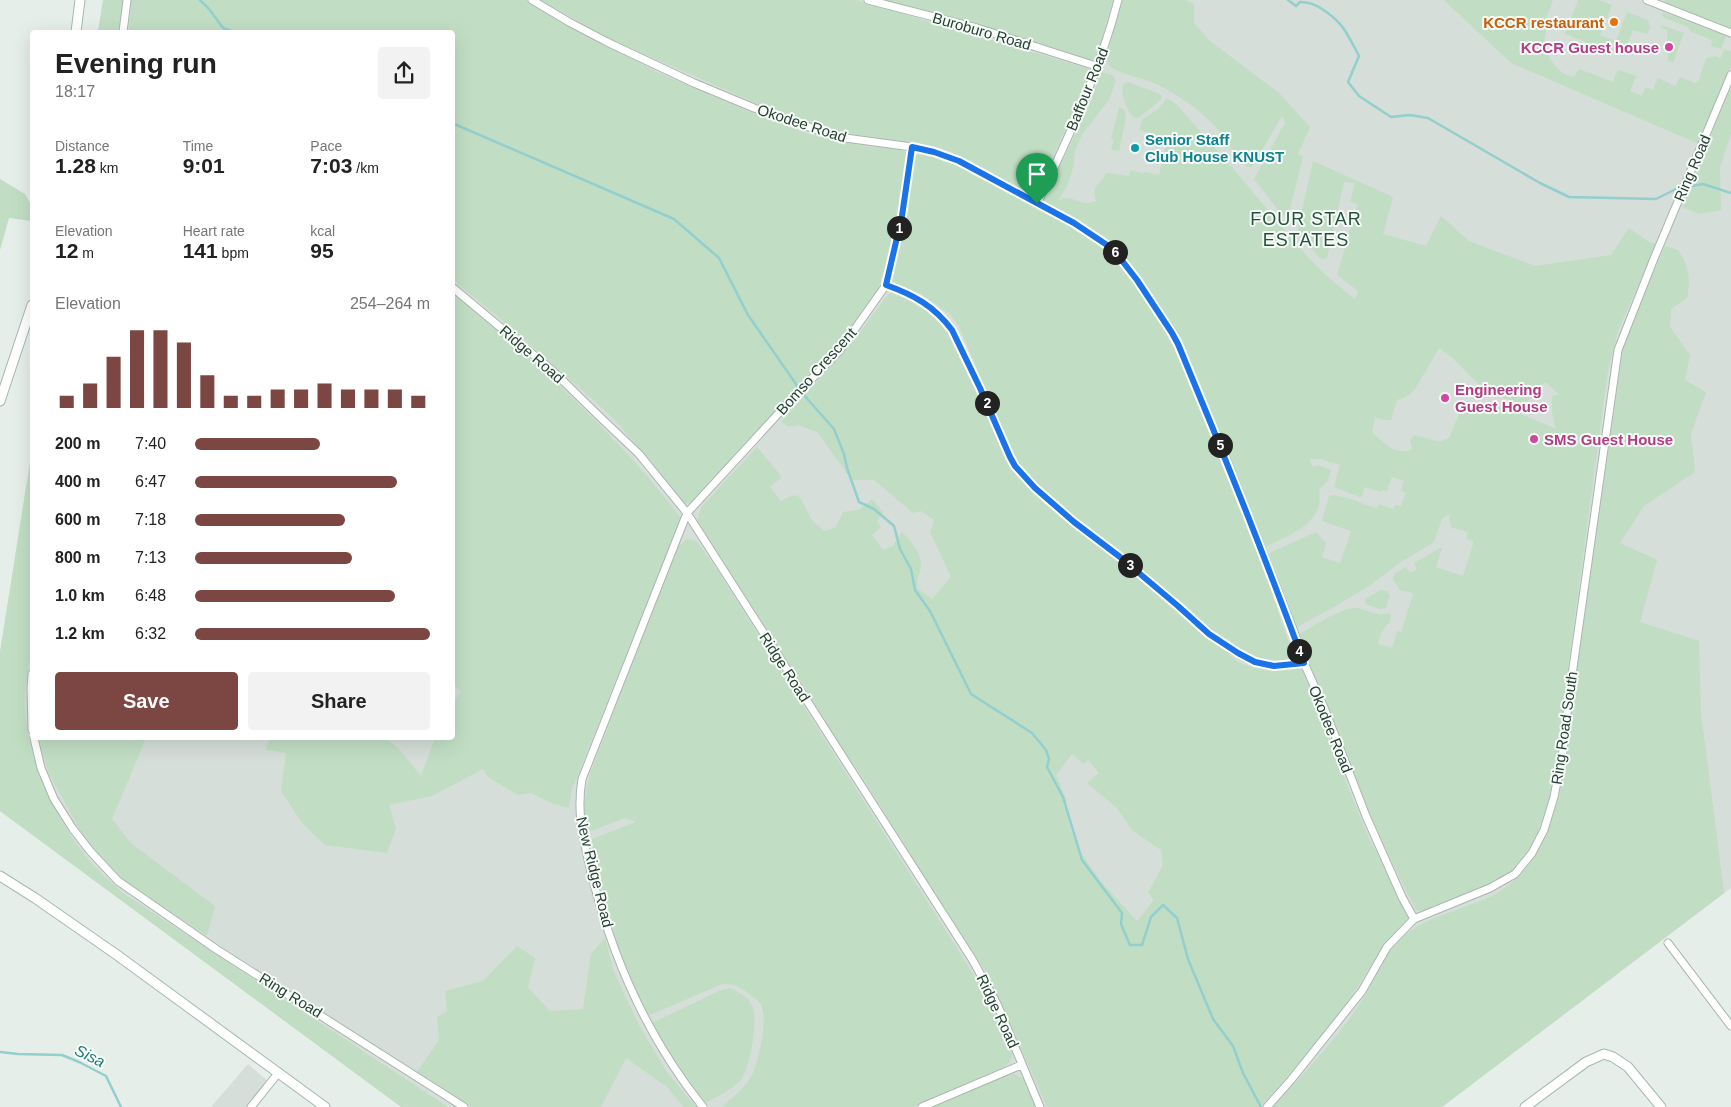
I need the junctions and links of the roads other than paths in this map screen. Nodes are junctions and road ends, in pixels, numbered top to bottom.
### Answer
1 (80, 0) edge
2 (127, 0) edge
3 (532, 0) edge
4 (868, 0) edge
5 (1118, 0) edge
6 (1647, 0) edge
7 (76, 30) edge
8 (123, 30) edge
9 (1731, 33) edge
10 (1096, 66) junction
11 (1731, 75) edge
12 (912, 147) junction
13 (1037, 204) junction
14 (1653, 261) joint
15 (886, 285) junction
16 (455, 290) edge
17 (30, 311) edge
18 (10, 374) junction
19 (0, 377) edge
20 (0, 401) edge
21 (688, 513) junction
22 (1304, 663) junction
23 (34, 740) edge
24 (0, 876) edge
25 (1414, 919) junction
26 (1668, 943) dead end
27 (1731, 1026) edge
28 (1021, 1065) junction
29 (279, 1072) junction
30 (251, 1107) edge
31 (325, 1107) edge
32 (464, 1107) edge
33 (703, 1107) edge
34 (922, 1107) edge
35 (1040, 1107) edge
36 (1267, 1107) edge
37 (1524, 1107) edge
38 (1661, 1107) edge

1 - 7 street
2 - 8 street
3 - 12 street, Okodee Road
4 - 10 street, Buroburo Road
5 - 10 street, Baffour Road
6 - 9 street
10 - 13 street, Baffour Road
11 - 14 street, Ring Road
12 - 13 street, Okodee Road
12 - 15 street, Bomso Crescent
13 - 22 street, Okodee Road
14 - 25 street, Ring Road South
15 - 21 street, Bomso Crescent
15 - 22 street
16 - 21 street, Ridge Road
17 - 18 street
18 - 19 street
18 - 20 street
21 - 28 street, Ridge Road
21 - 33 street, New Ridge Road
22 - 25 street, Okodee Road
23 - 32 street, Ring Road
24 - 29 street
25 - 36 street, Ring Road South
26 - 27 street
28 - 34 street
28 - 35 street, Ridge Road
29 - 30 street
29 - 31 street
37 - 38 street

